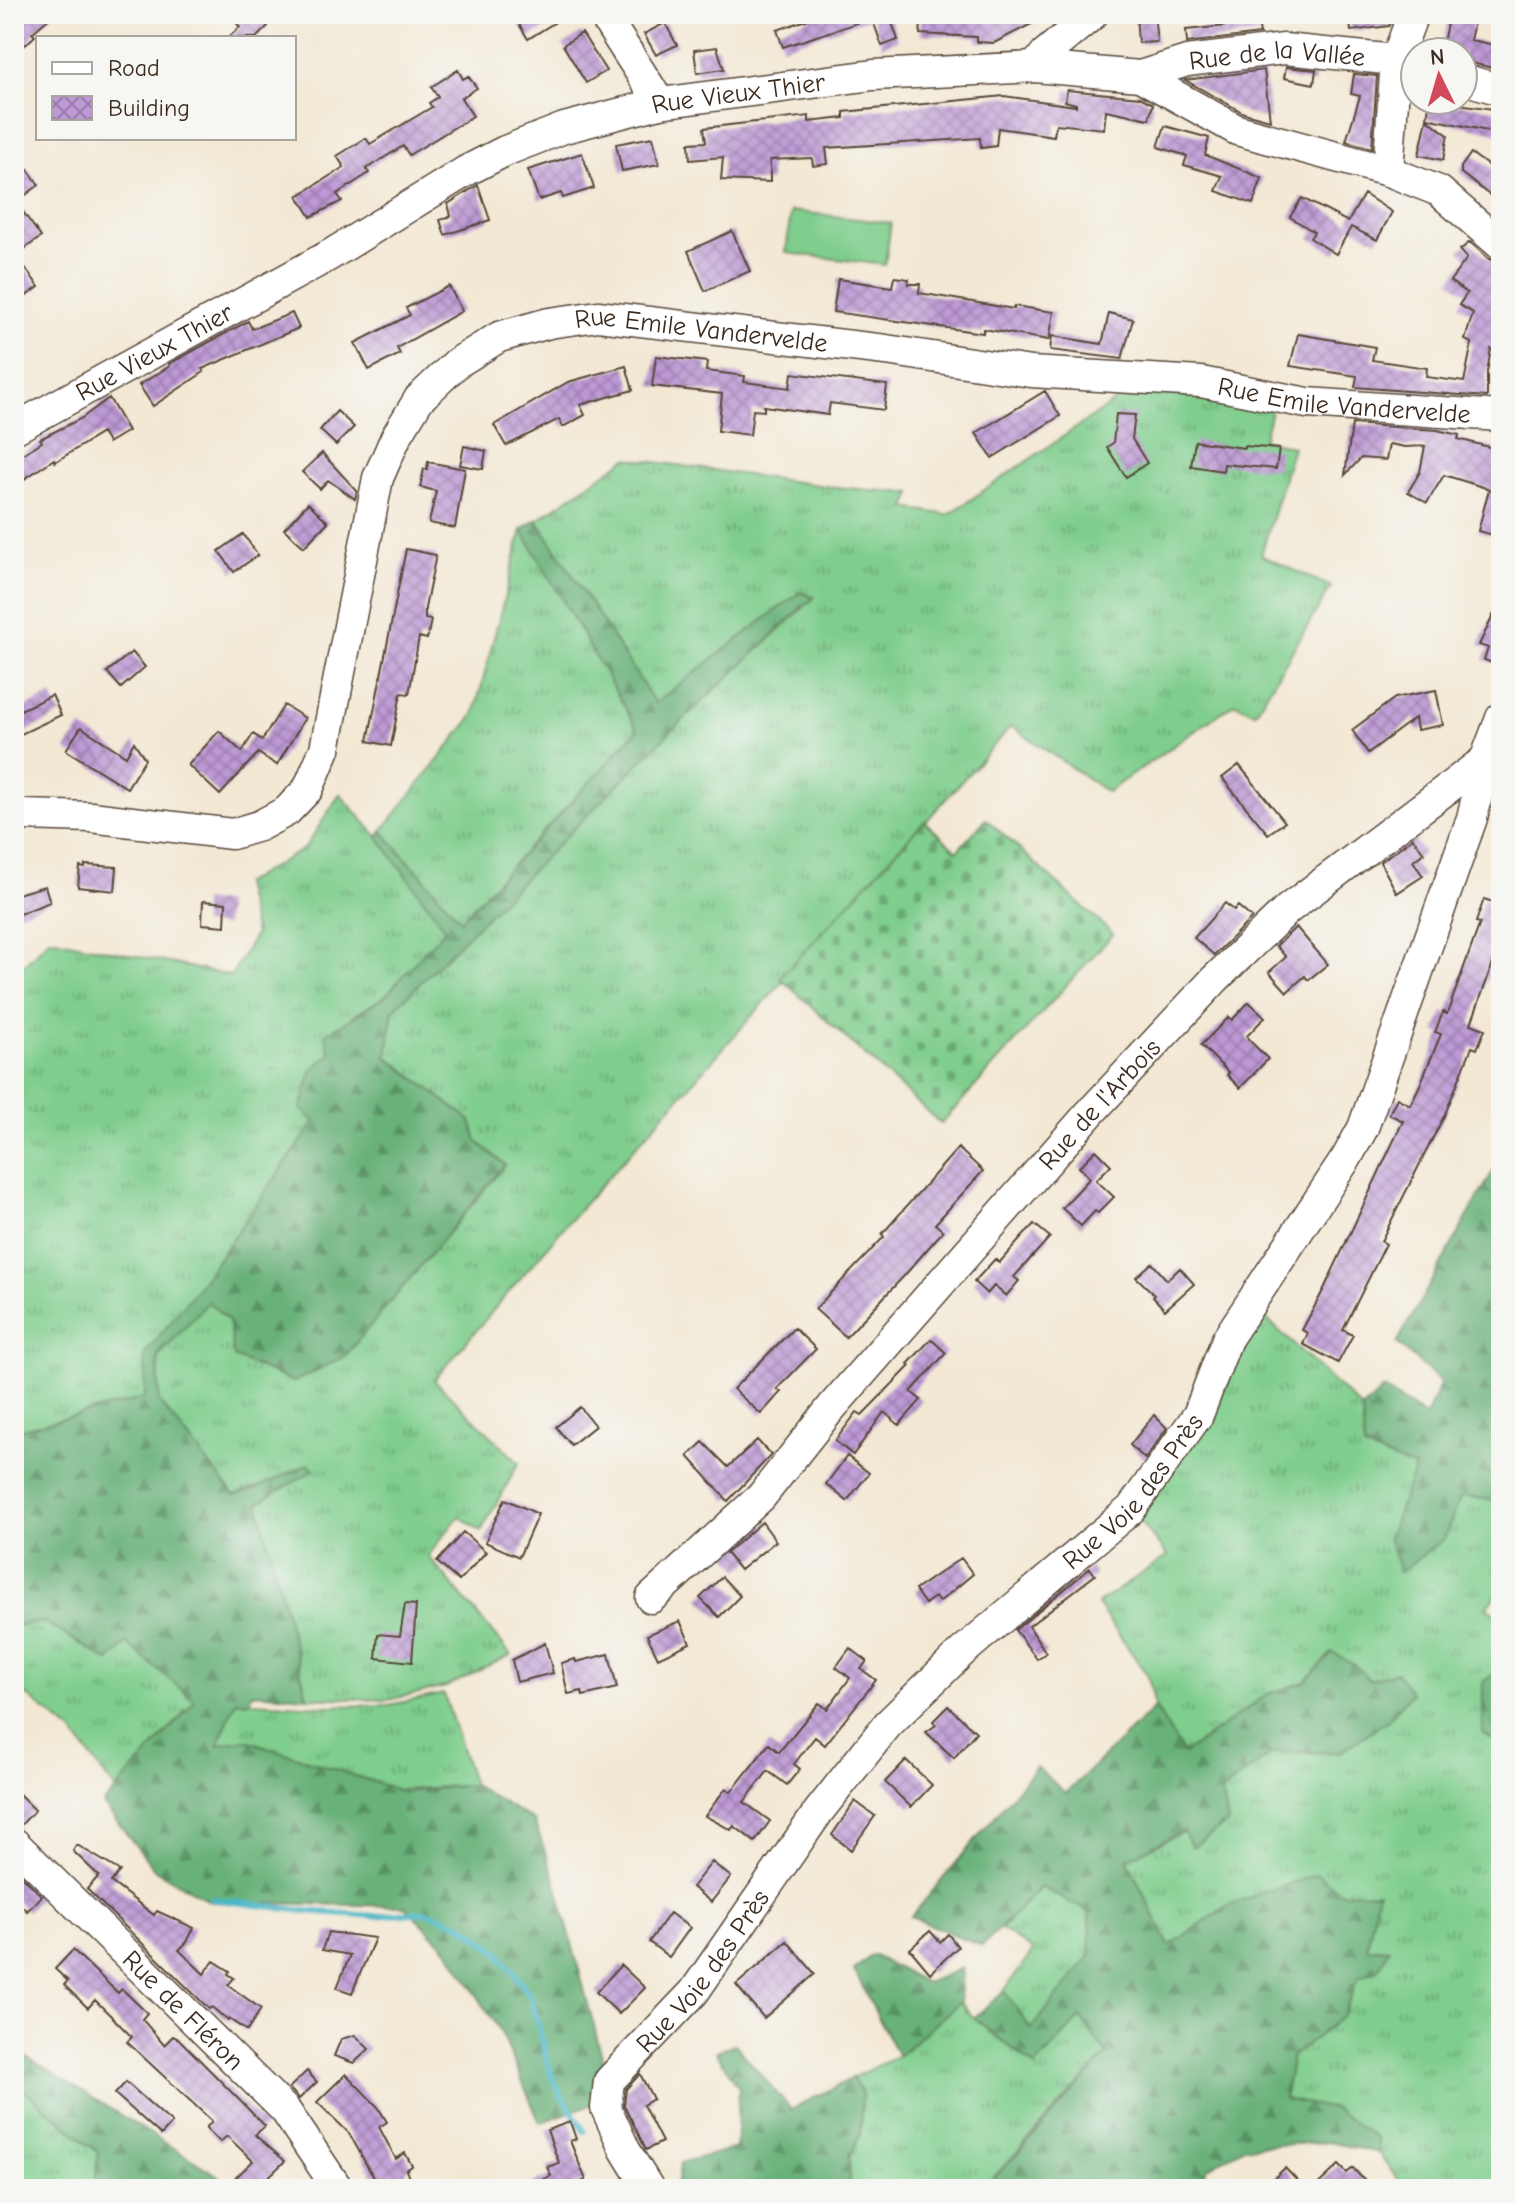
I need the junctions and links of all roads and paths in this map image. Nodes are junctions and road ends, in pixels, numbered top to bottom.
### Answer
1 (603, 14) edge
2 (1093, 14) edge
3 (1413, 14) edge
4 (1410, 36) edge
5 (1399, 61) edge
6 (1035, 67) junction
7 (1140, 76) junction
8 (1479, 84) edge
9 (1501, 90) edge
10 (660, 103) junction
11 (1399, 104) edge
12 (1388, 171) junction
13 (1501, 245) edge
14 (1501, 416) edge
15 (14, 429) edge
16 (1501, 718) edge
17 (1485, 760) junction
18 (14, 819) edge
19 (651, 1598) dead end
20 (14, 1843) edge
21 (338, 2189) edge
22 (649, 2189) edge

1 - 10 street
2 - 6 street
3 - 4 street
5 - 7 street, Rue de la Vallée
6 - 7 street, Rue Vieux Thier
6 - 10 street, Rue Vieux Thier
7 - 12 street, Rue Vieux Thier
8 - 9 street
10 - 15 street, Rue Vieux Thier
11 - 12 street
12 - 13 street, Rue Vieux Thier
14 - 18 street, Rue Emile Vandervelde
16 - 17 street, Rue Voie des Près
17 - 19 street, Rue de l'Arbois
17 - 22 street, Rue Voie des Près
20 - 21 street, Rue de Fléron

